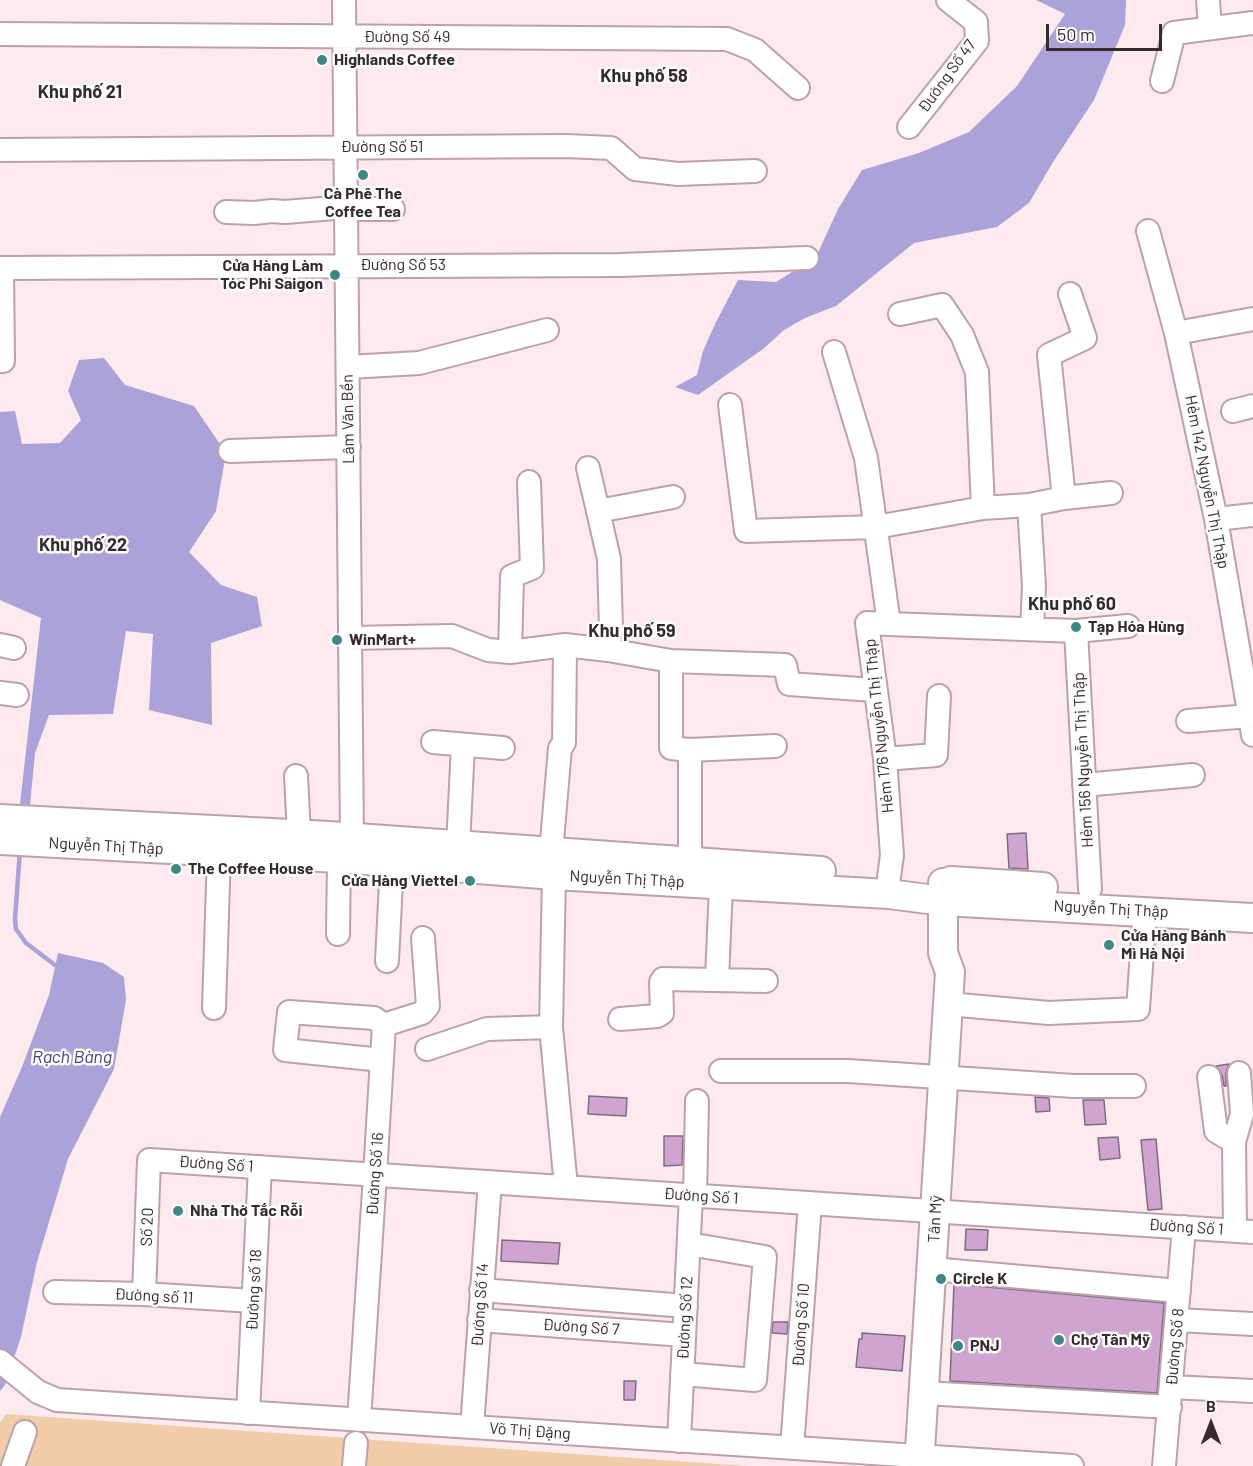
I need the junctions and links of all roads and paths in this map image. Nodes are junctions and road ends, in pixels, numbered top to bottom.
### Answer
1 (344, 0) edge
2 (948, 0) edge
3 (1208, 0) edge
4 (1253, 22) edge
5 (1210, 28) junction
6 (0, 34) edge
7 (344, 36) junction
8 (1162, 81) dead end
9 (798, 88) dead end
10 (909, 128) dead end
11 (346, 147) junction
12 (0, 150) edge
13 (755, 171) dead end
14 (346, 208) junction
15 (393, 209) dead end
16 (226, 212) dead end
17 (1148, 231) dead end
18 (807, 258) dead end
19 (346, 265) junction
20 (1, 268) edge
21 (1070, 294) dead end
22 (900, 314) dead end
23 (1253, 319) edge
24 (547, 330) dead end
25 (1176, 333) junction
26 (834, 352) dead end
27 (0, 361) edge
28 (348, 367) junction
29 (730, 405) dead end
30 (349, 447) junction
31 (230, 452) dead end
32 (588, 468) dead end
33 (529, 482) dead end
34 (1111, 493) dead end
35 (674, 497) dead end
36 (1064, 498) junction
37 (1029, 505) junction
38 (983, 508) junction
39 (598, 511) junction
40 (1253, 514) edge
41 (1216, 519) junction
42 (876, 527) junction
43 (889, 624) junction
44 (1128, 626) dead end
45 (1032, 629) junction
46 (1076, 631) junction
47 (350, 638) junction
48 (565, 645) junction
49 (608, 650) junction
50 (510, 652) junction
51 (671, 661) junction
52 (874, 690) junction
53 (939, 696) dead end
54 (1188, 721) dead end
55 (1251, 725) edge
56 (433, 742) dead end
57 (463, 745) junction
58 (775, 746) dead end
59 (504, 748) dead end
60 (690, 750) junction
61 (885, 759) junction
62 (1193, 775) dead end
63 (296, 776) dead end
64 (1084, 785) junction
65 (1, 829) edge
66 (43, 832) junction
67 (299, 835) junction
68 (458, 846) junction
69 (219, 852) junction
70 (348, 852) junction
71 (690, 861) junction
72 (392, 862) junction
73 (552, 864) junction
74 (721, 885) junction
75 (889, 885) junction
76 (1090, 889) junction
77 (955, 891) junction
78 (1253, 898) edge
79 (1144, 910) junction
80 (1253, 918) edge
81 (338, 934) dead end
82 (423, 938) dead end
83 (387, 961) dead end
84 (717, 979) junction
85 (766, 981) dead end
86 (948, 1004) junction
87 (214, 1008) dead end
88 (620, 1019) dead end
89 (384, 1025) junction
90 (551, 1027) junction
91 (427, 1049) dead end
92 (382, 1060) junction
93 (721, 1071) dead end
94 (1239, 1073) dead end
95 (944, 1076) junction
96 (1209, 1077) dead end
97 (1134, 1086) dead end
98 (697, 1101) dead end
99 (1234, 1142) junction
100 (149, 1160) joint
101 (260, 1167) junction
102 (375, 1175) junction
103 (490, 1182) junction
104 (566, 1187) junction
105 (693, 1195) junction
106 (810, 1203) junction
107 (936, 1211) junction
108 (1184, 1227) junction
109 (1244, 1231) edge
110 (689, 1244) junction
111 (932, 1269) junction
112 (481, 1290) junction
113 (1179, 1291) junction
114 (55, 1292) dead end
115 (144, 1294) junction
116 (253, 1301) junction
117 (686, 1306) junction
118 (479, 1320) junction
119 (1177, 1320) junction
120 (1253, 1324) edge
121 (684, 1335) junction
122 (0, 1361) edge
123 (682, 1374) junction
124 (1253, 1391) edge
125 (924, 1393) junction
126 (1171, 1397) junction
127 (248, 1413) junction
128 (359, 1420) junction
129 (472, 1427) junction
130 (25, 1432) dead end
131 (679, 1441) junction
132 (356, 1443) dead end
133 (792, 1448) junction
134 (919, 1461) edge
135 (13, 1466) edge
136 (354, 1466) edge
137 (1072, 1466) edge
138 (1164, 1466) edge

1 - 7 street, Lâm Văn Bền
2 - 10 street, Đường Số 47
3 - 5 street
4 - 5 street
5 - 8 street
6 - 7 street, Đường Số 49
7 - 9 street, Đường Số 49
7 - 11 street, Lâm Văn Bền
11 - 12 street, Đường Số 51
11 - 13 street, Đường Số 51
11 - 14 street, Lâm Văn Bền
14 - 15 street
14 - 16 street
14 - 19 street, Lâm Văn Bền
17 - 25 street, Hẻm 142 Nguyễn Thị Thập
18 - 19 street, Đường Số 53
19 - 20 street, Đường Số 53
19 - 28 street, Lâm Văn Bền
20 - 27 street
21 - 36 street
22 - 38 street
23 - 25 street
24 - 28 street
25 - 41 street, Hẻm 142 Nguyễn Thị Thập
26 - 42 street, Hẻm 176 Nguyễn Thị Thập
28 - 30 street, Lâm Văn Bền
29 - 42 street
30 - 31 street
30 - 47 street, Lâm Văn Bền
32 - 39 street
33 - 50 street
34 - 36 street
35 - 39 street
36 - 37 street
37 - 38 street
37 - 45 street
38 - 42 street
39 - 49 street
40 - 41 street
41 - 55 street, Hẻm 142 Nguyễn Thị Thập
42 - 43 street, Hẻm 176 Nguyễn Thị Thập
43 - 45 street
43 - 52 street, Hẻm 176 Nguyễn Thị Thập
44 - 46 street
45 - 46 street
46 - 64 street, Hẻm 156 Nguyễn Thị Thập
47 - 50 street
47 - 70 street, Lâm Văn Bền
48 - 49 street
48 - 50 street
48 - 73 street
49 - 51 street
51 - 52 street
51 - 60 street
52 - 61 street, Hẻm 176 Nguyễn Thị Thập
53 - 61 street
54 - 55 street
56 - 57 street
57 - 59 street
57 - 68 street
58 - 60 street
60 - 71 street
61 - 75 street, Hẻm 176 Nguyễn Thị Thập
62 - 64 street
63 - 67 street
64 - 76 street, Hẻm 156 Nguyễn Thị Thập
65 - 66 main road, Nguyễn Thị Thập
66 - 67 main road, Nguyễn Thị Thập
66 - 69 main road, Nguyễn Thị Thập
67 - 70 main road, Nguyễn Thị Thập
68 - 70 main road, Nguyễn Thị Thập
68 - 73 main road, Nguyễn Thị Thập
69 - 70 main road, Nguyễn Thị Thập
69 - 87 street
70 - 72 main road, Nguyễn Thị Thập
70 - 81 street, Lâm Văn Bền
71 - 73 main road, Nguyễn Thị Thập
71 - 75 main road, Nguyễn Thị Thập
72 - 73 main road, Nguyễn Thị Thập
72 - 83 street
73 - 74 main road, Nguyễn Thị Thập
73 - 90 street
74 - 75 main road, Nguyễn Thị Thập
74 - 84 street
75 - 77 main road, Nguyễn Thị Thập
76 - 77 main road, Nguyễn Thị Thập
76 - 78 main road, Nguyễn Thị Thập
77 - 79 main road, Nguyễn Thị Thập
77 - 86 main road, Tân Mỹ
79 - 80 main road, Nguyễn Thị Thập
79 - 86 street
82 - 89 street
84 - 85 street
84 - 88 street
86 - 95 main road, Tân Mỹ
89 - 92 street, Đường Số 16
89 - 92 street
90 - 91 street
90 - 104 street
92 - 102 street, Đường Số 16
93 - 95 street
94 - 99 street
95 - 97 street
95 - 107 main road, Tân Mỹ
96 - 99 street
98 - 105 street, Đường Số 12
99 - 109 street
100 - 101 street, Đường Số 1
100 - 115 street, Số 20
101 - 102 street, Đường Số 1
101 - 116 street, Đường số 18
102 - 103 street, Đường Số 1
102 - 128 street, Đường Số 16
103 - 104 street, Đường Số 1
103 - 112 street, Đường Số 14
104 - 105 street, Đường Số 1
105 - 106 street, Đường Số 1
105 - 110 street, Đường Số 12
106 - 107 street, Đường Số 1
106 - 133 street, Đường Số 10
107 - 108 street, Đường Số 1
107 - 111 main road, Tân Mỹ
108 - 109 street, Đường Số 1
108 - 113 street, Đường Số 8
110 - 117 street, Đường Số 12
110 - 123 street
111 - 113 street
111 - 125 main road, Tân Mỹ
112 - 117 street, Đường Số 7
112 - 118 street, Đường Số 14
113 - 119 street, Đường Số 8
114 - 115 street, Đường số 11
115 - 116 street, Đường số 11
116 - 127 street, Đường số 18
117 - 121 street, Đường Số 12
118 - 121 street, Đường Số 7
118 - 129 street, Đường Số 14
119 - 120 street
119 - 126 street, Đường Số 8
121 - 123 street, Đường Số 12
122 - 127 street, Võ Thị Đặng
123 - 131 street, Đường Số 12
124 - 126 street
125 - 126 street
125 - 134 main road, Tân Mỹ
126 - 138 street, Đường Số 8
127 - 128 street, Võ Thị Đặng
128 - 129 street, Võ Thị Đặng
129 - 131 street, Võ Thị Đặng
130 - 135 street
131 - 133 street, Võ Thị Đặng
132 - 136 street
133 - 134 street, Võ Thị Đặng
134 - 137 street, Võ Thị Đặng

